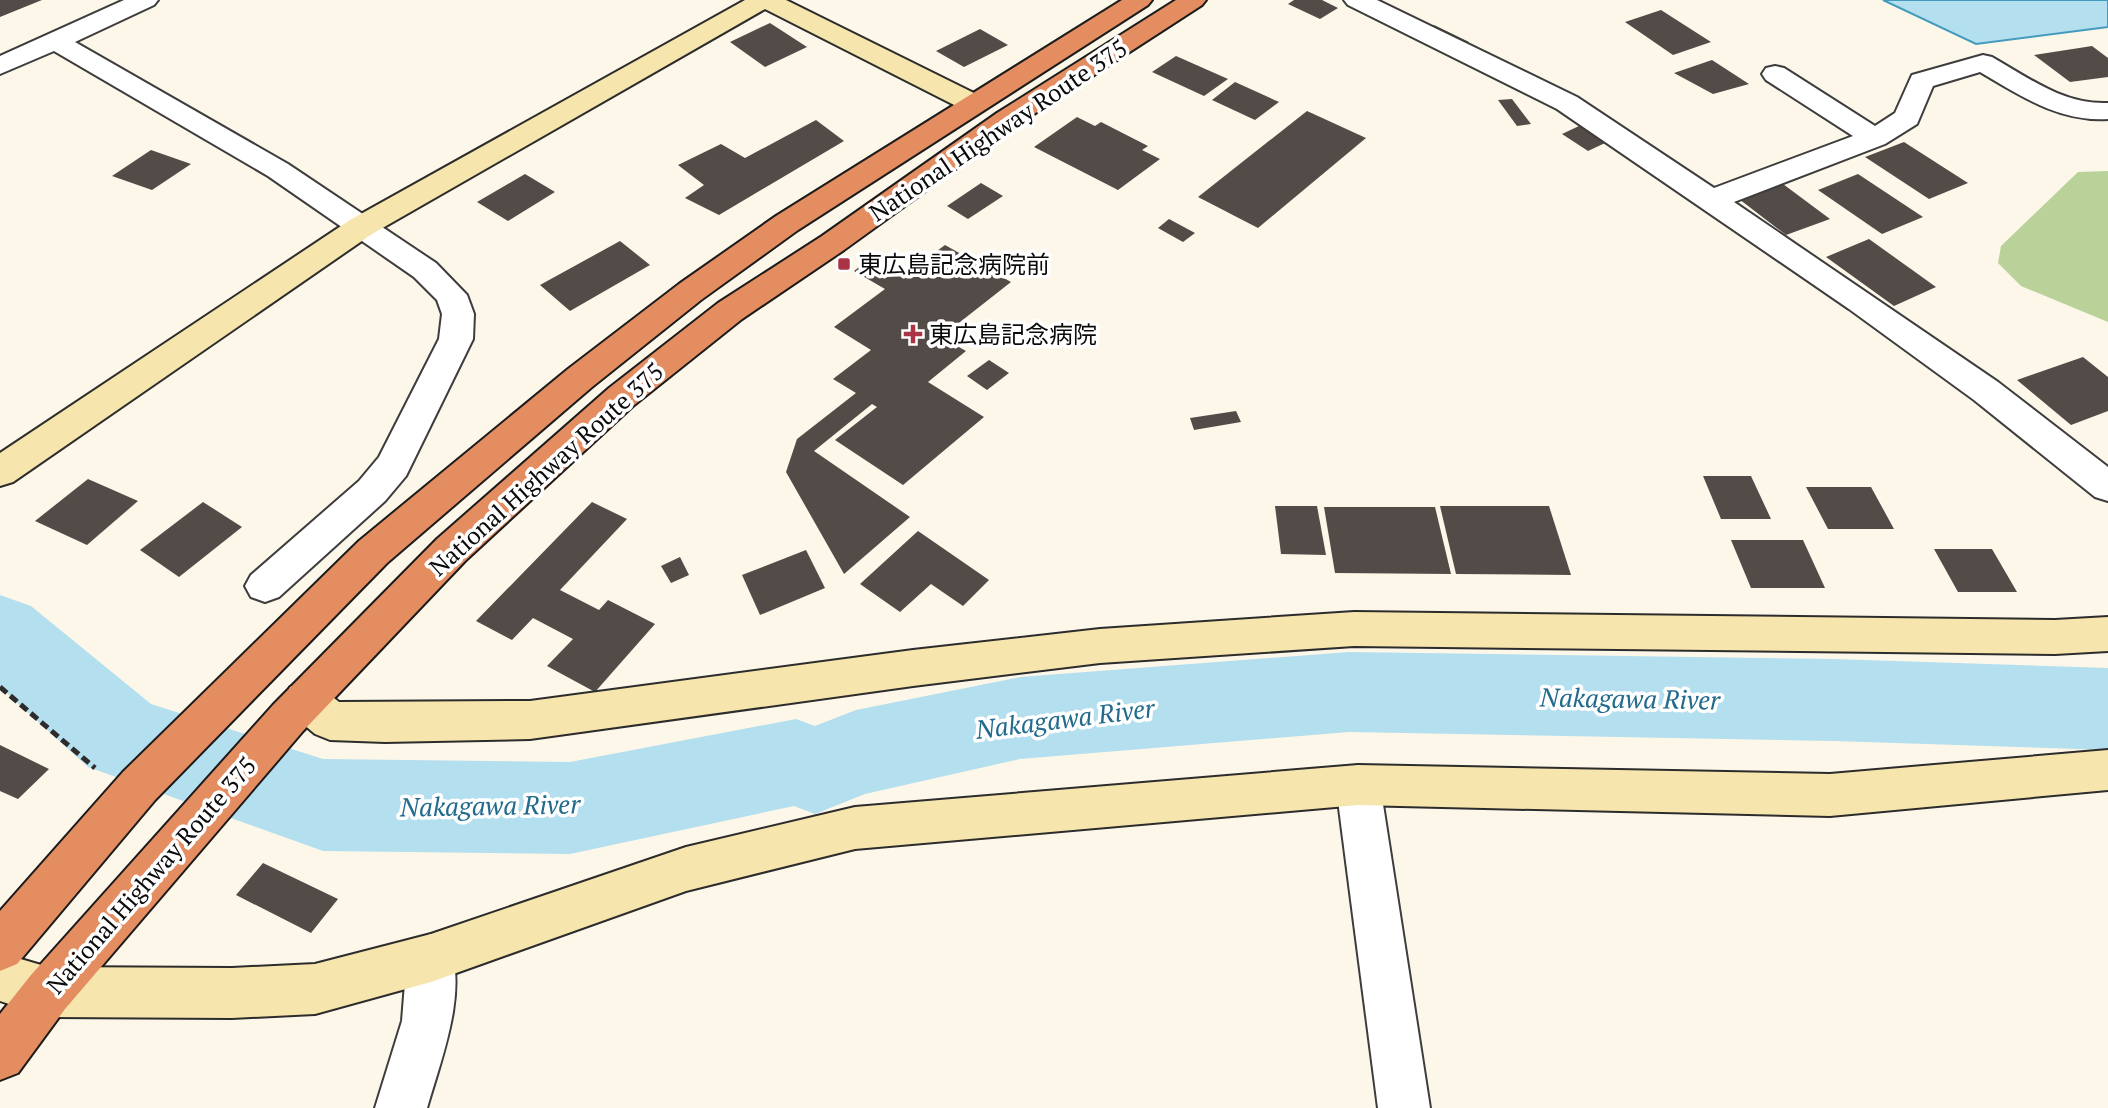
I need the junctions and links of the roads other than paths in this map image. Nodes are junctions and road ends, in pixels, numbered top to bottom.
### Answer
1 (145, 0) edge
2 (765, 0) edge
3 (1139, 0) edge
4 (1193, 0) edge
5 (1357, 0) edge
6 (57, 42) junction
7 (0, 66) edge
8 (1775, 74) dead end
9 (974, 104) junction
10 (2108, 111) edge
11 (1875, 138) junction
12 (1709, 201) junction
13 (361, 227) junction
14 (0, 472) edge
15 (2108, 486) edge
16 (328, 531) junction
17 (373, 552) junction
18 (265, 586) dead end
19 (2108, 634) edge
20 (296, 709) junction
21 (2108, 770) edge
22 (1358, 785) junction
23 (0, 947) edge
24 (431, 958) junction
25 (0, 977) edge
26 (48, 992) junction
27 (0, 1055) edge
28 (401, 1108) edge
29 (1404, 1108) edge

1 - 6 street
2 - 9 street
2 - 13 street
3 - 9 highway, National Highway Route 375
4 - 20 highway, National Highway Route 375
5 - 12 street
6 - 7 street
6 - 13 street
8 - 11 street
9 - 17 highway, National Highway Route 375
10 - 11 street
11 - 12 street
12 - 15 street
13 - 14 street
13 - 16 street
16 - 17 street
16 - 18 street
17 - 23 highway, National Highway Route 375
19 - 20 street
20 - 26 highway, National Highway Route 375
21 - 22 street
22 - 24 street
22 - 29 street
24 - 26 street
24 - 28 street
25 - 26 street
26 - 27 highway, National Highway Route 375

